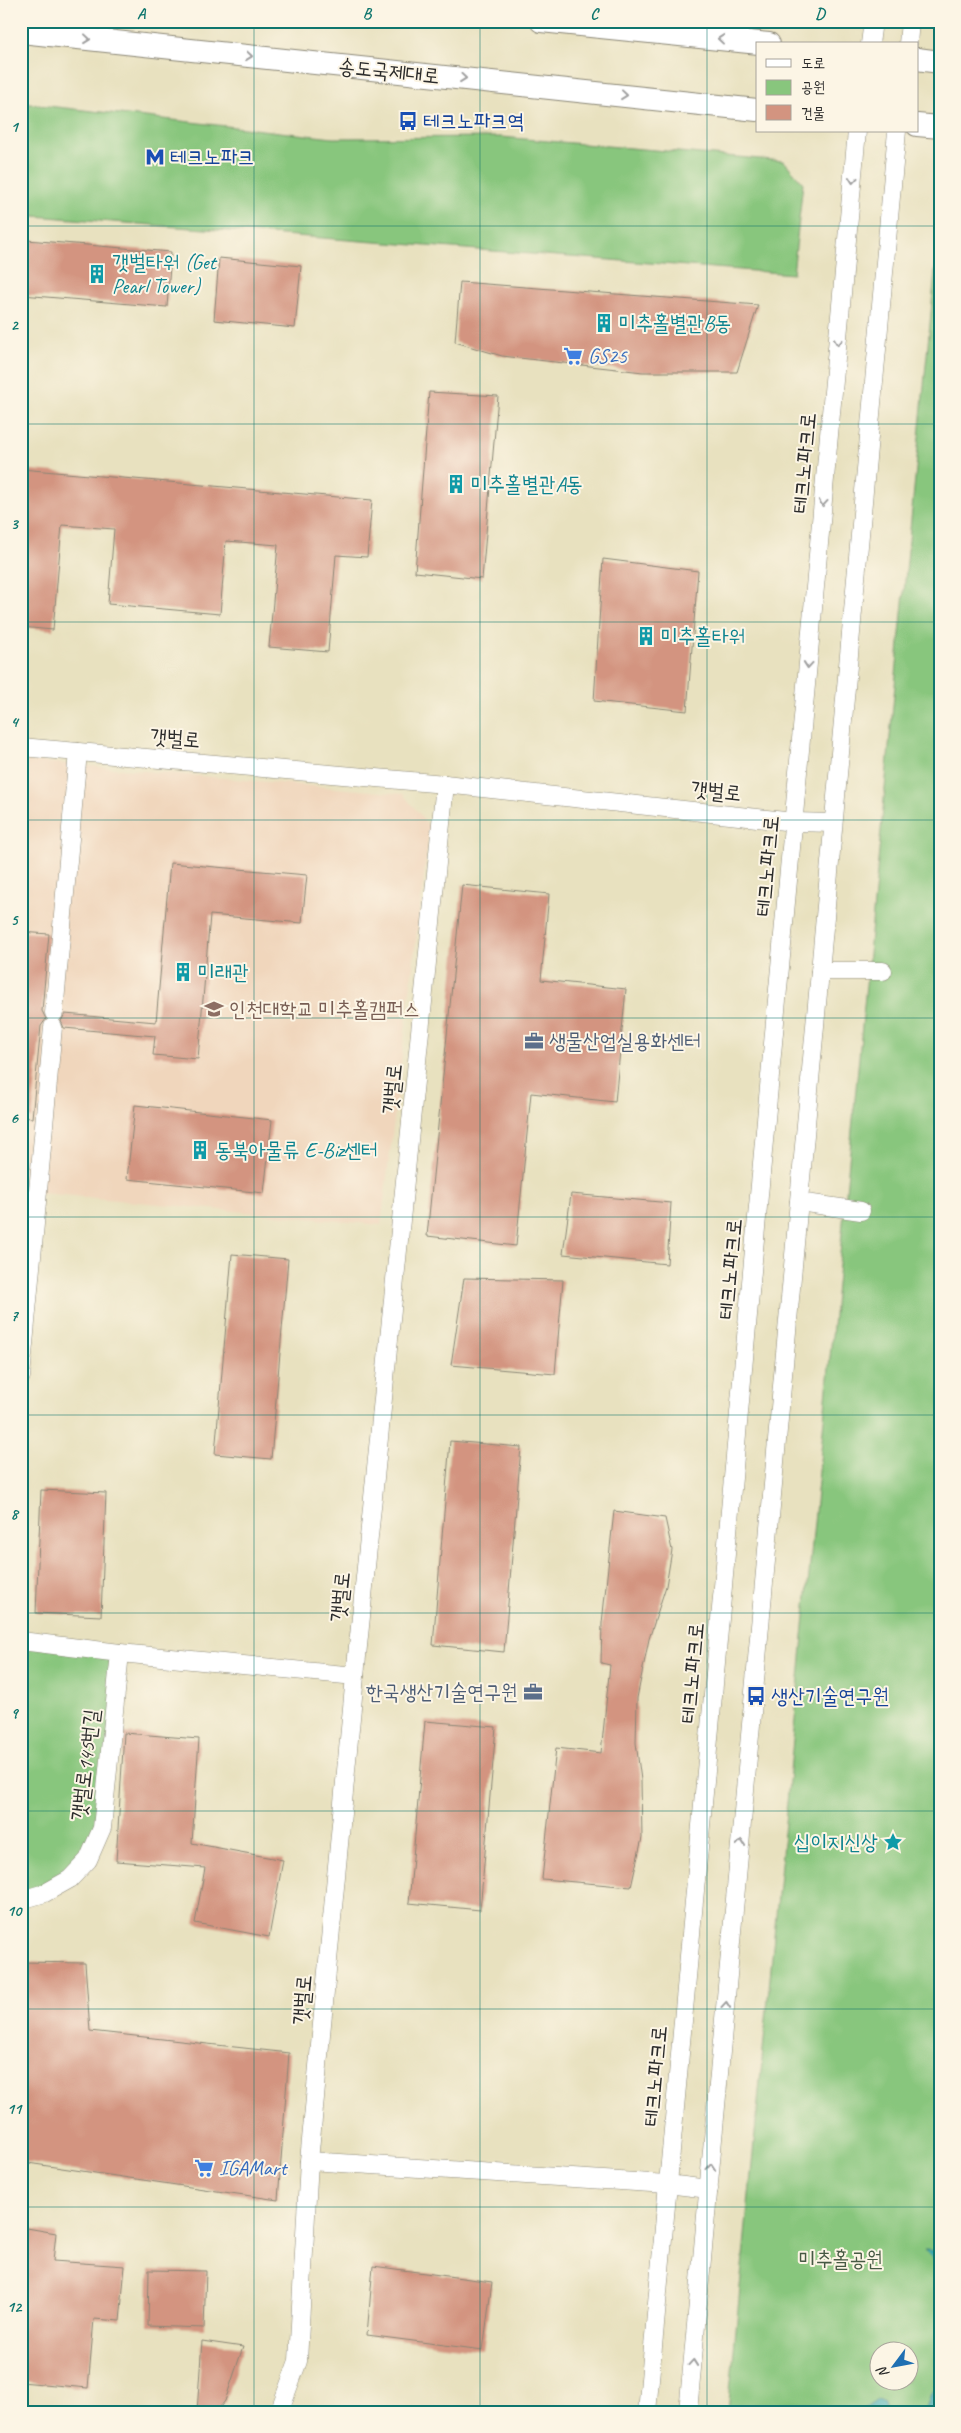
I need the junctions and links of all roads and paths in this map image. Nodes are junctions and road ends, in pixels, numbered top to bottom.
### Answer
1 (541, 21) edge
2 (873, 21) edge
3 (910, 21) edge
4 (21, 32) edge
5 (870, 42) edge
6 (908, 42) edge
7 (756, 43) edge
8 (918, 59) edge
9 (940, 62) edge
10 (756, 110) edge
11 (918, 125) edge
12 (940, 127) edge
13 (857, 132) edge
14 (896, 132) edge
15 (21, 747) edge
16 (78, 752) junction
17 (445, 784) junction
18 (794, 822) junction
19 (833, 823) junction
20 (820, 971) junction
21 (883, 971) dead end
22 (799, 1202) junction
23 (861, 1211) dead end
24 (21, 1377) edge
25 (21, 1641) edge
26 (120, 1653) junction
27 (355, 1676) junction
28 (21, 1900) edge
29 (309, 2161) junction
30 (667, 2184) junction
31 (709, 2189) junction
32 (280, 2412) edge
33 (647, 2412) edge
34 (688, 2412) edge

7 -> 1 main road
2 - 5 street
3 - 6 street
4 -> 10 main road, 송도국제대로
8 - 9 main road
11 - 12 main road
13 -> 18 street, 테크노파크로
14 - 19 street
15 - 16 street, 갯벌로
16 - 17 street, 갯벌로
16 - 24 street
17 - 18 street, 갯벌로
17 - 27 street, 갯벌로
18 - 19 street, 갯벌로
18 - 30 street, 테크노파크로
19 - 20 street
20 - 21 street
20 - 22 street
22 - 23 street
31 -> 22 street
25 - 26 street
26 - 27 street
26 - 28 street, 갯벌로145번길
27 - 29 street, 갯벌로
29 - 30 street
29 - 32 street, 갯벌로
30 - 31 street
30 - 33 street, 테크노파크로
34 -> 31 street

